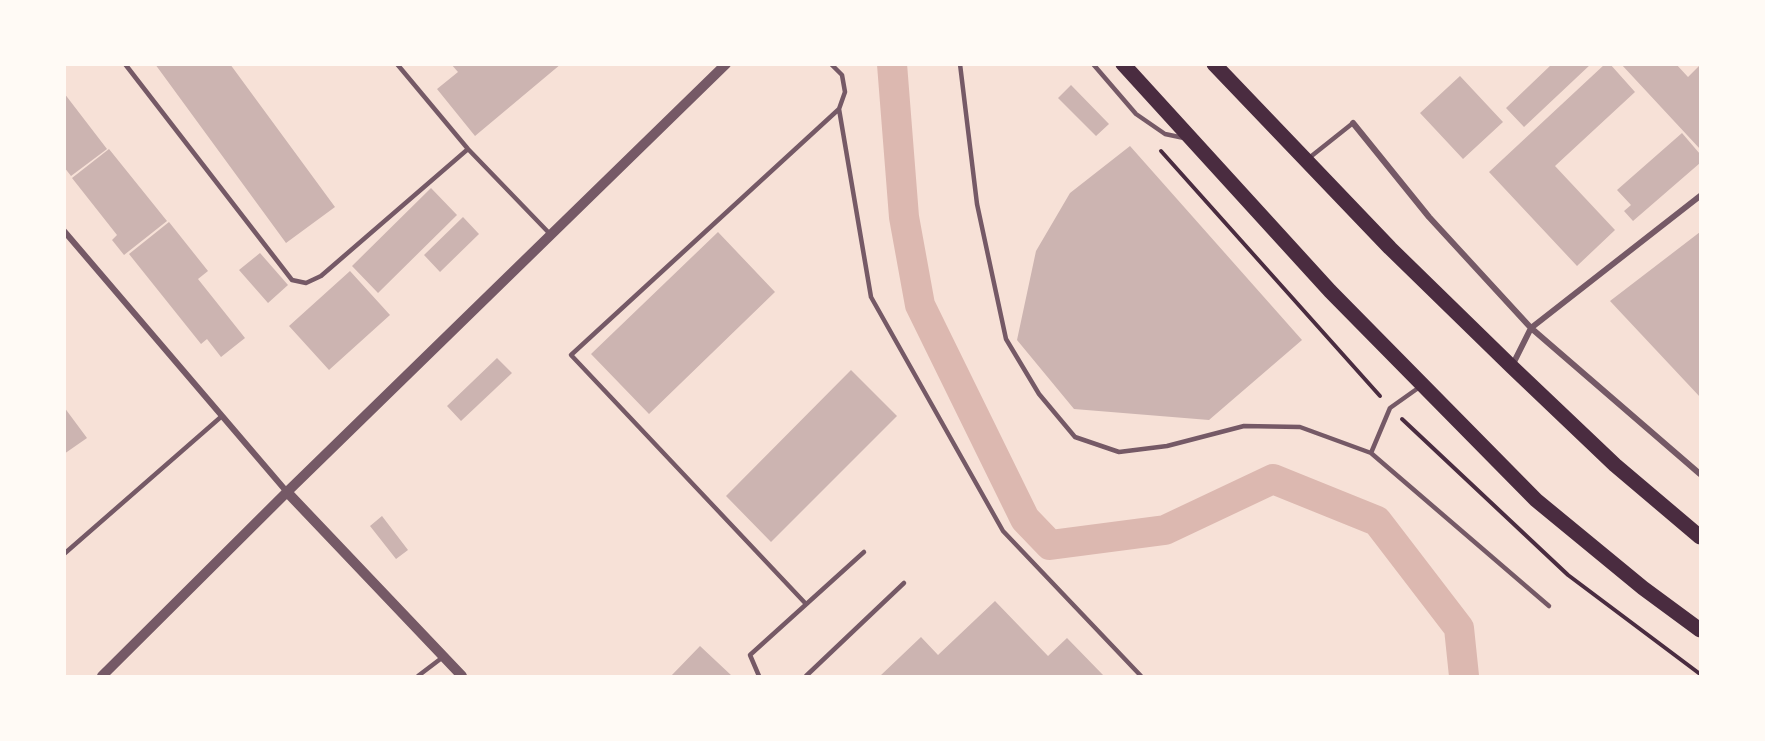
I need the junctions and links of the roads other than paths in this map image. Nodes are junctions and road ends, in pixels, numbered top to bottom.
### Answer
1 (125, 64) edge
2 (397, 64) edge
3 (726, 64) edge
4 (831, 64) edge
5 (960, 64) edge
6 (1093, 64) edge
7 (1123, 64) edge
8 (1214, 64) edge
9 (838, 109) junction
10 (1353, 123) joint
11 (1191, 139) junction
12 (468, 149) junction
13 (1306, 160) junction
14 (1701, 196) edge
15 (64, 231) edge
16 (551, 235) junction
17 (1531, 328) junction
18 (1512, 367) junction
19 (1423, 385) junction
20 (222, 416) junction
21 (1371, 453) junction
22 (1701, 474) edge
23 (287, 492) junction
24 (1701, 537) edge
25 (864, 552) dead end
26 (64, 554) edge
27 (904, 583) dead end
28 (806, 604) junction
29 (1549, 606) dead end
30 (1701, 630) edge
31 (443, 657) junction
32 (102, 676) edge
33 (418, 676) edge
34 (462, 676) edge
35 (759, 676) edge
36 (806, 676) edge
37 (1142, 676) edge

1 - 12 lane
2 - 12 lane
3 - 16 street
4 - 9 lane
5 - 21 lane
6 - 11 lane
7 - 11 main road
8 - 13 main road
9 - 28 lane
9 - 37 lane
10 - 13 lane
10 - 17 street
11 - 19 main road
12 - 16 lane
13 - 18 main road
14 - 17 street
15 - 20 street
16 - 23 street
17 - 18 street
17 - 22 street
18 - 24 main road
19 - 21 lane
19 - 30 main road
20 - 23 street
20 - 26 lane
21 - 29 lane
23 - 31 street
23 - 32 street
25 - 28 lane
27 - 36 lane
28 - 35 lane
31 - 33 lane
31 - 34 street

